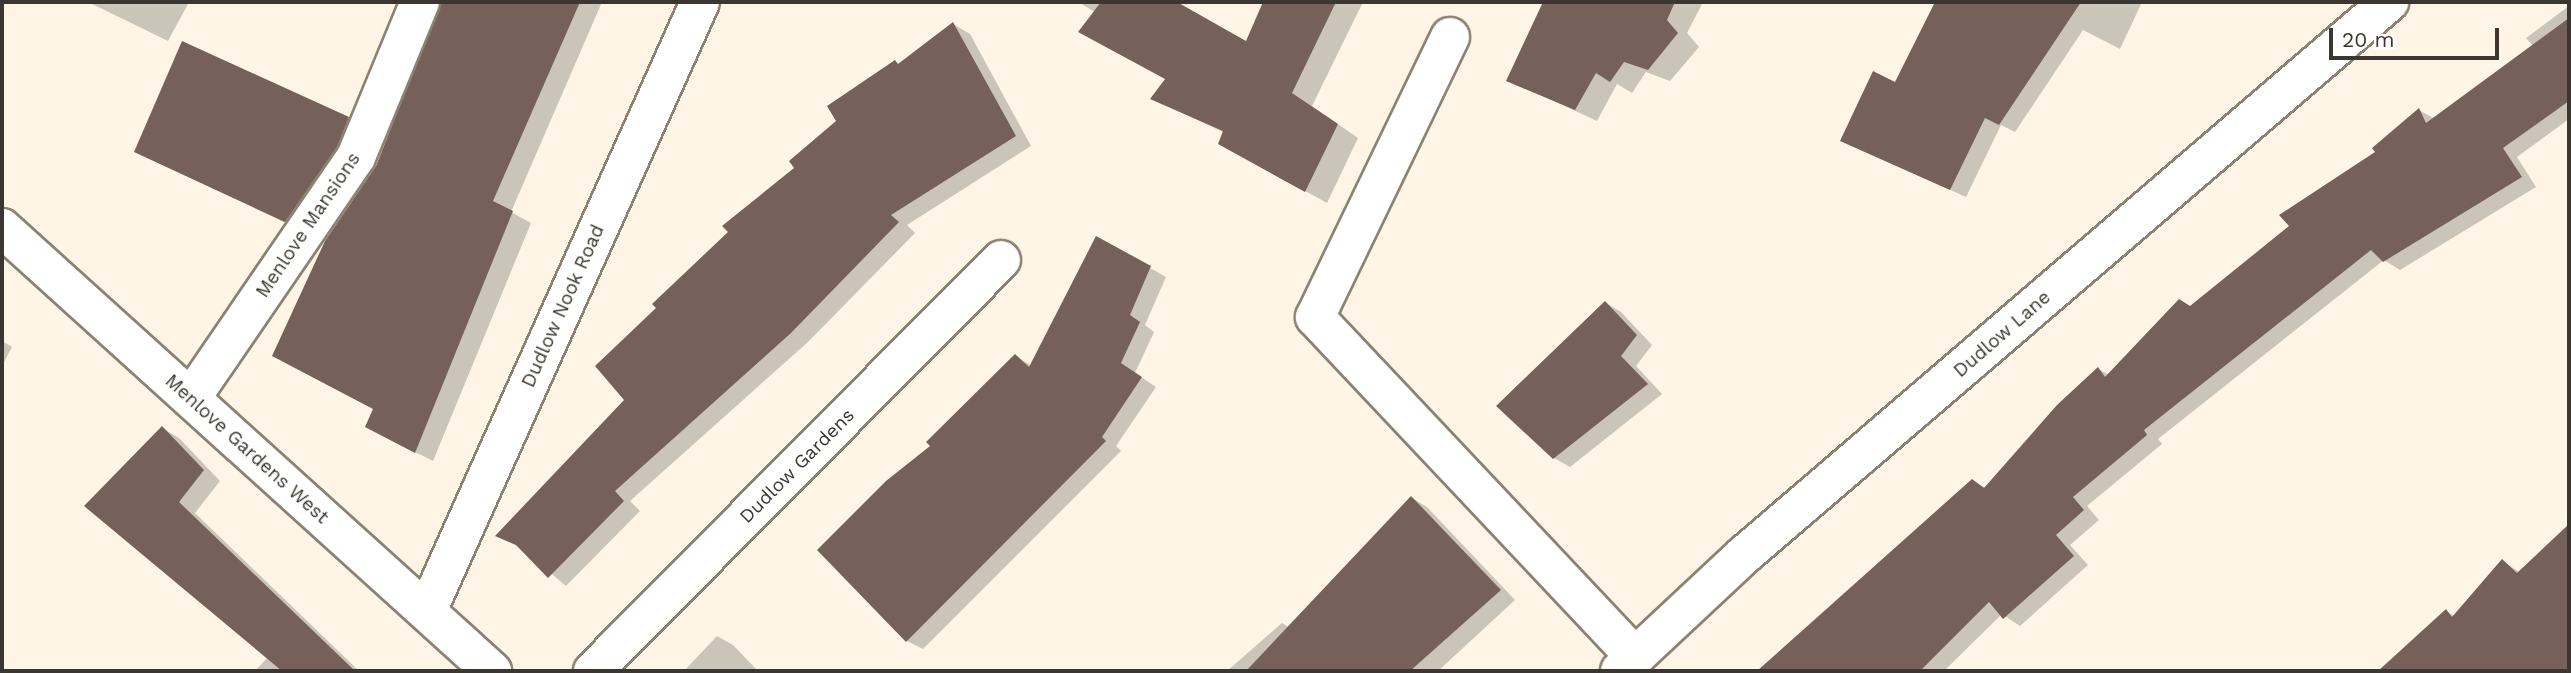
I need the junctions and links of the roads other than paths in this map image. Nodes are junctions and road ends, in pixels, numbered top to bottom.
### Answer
1 (420, 2) edge
2 (700, 2) edge
3 (2389, 2) edge
4 (1450, 37) dead end
5 (2, 228) edge
6 (1001, 260) dead end
7 (191, 398) junction
8 (427, 611) junction
9 (1627, 664) edge
10 (492, 671) edge
11 (593, 671) edge

1 - 7 street, Menlove Mansions
2 - 8 street, Dudlow Nook Road
3 - 9 street, Dudlow Lane
4 - 9 street
5 - 7 street, Menlove Gardens West
6 - 11 street, Dudlow Gardens
7 - 8 street, Menlove Gardens West
8 - 10 street, Menlove Gardens West

